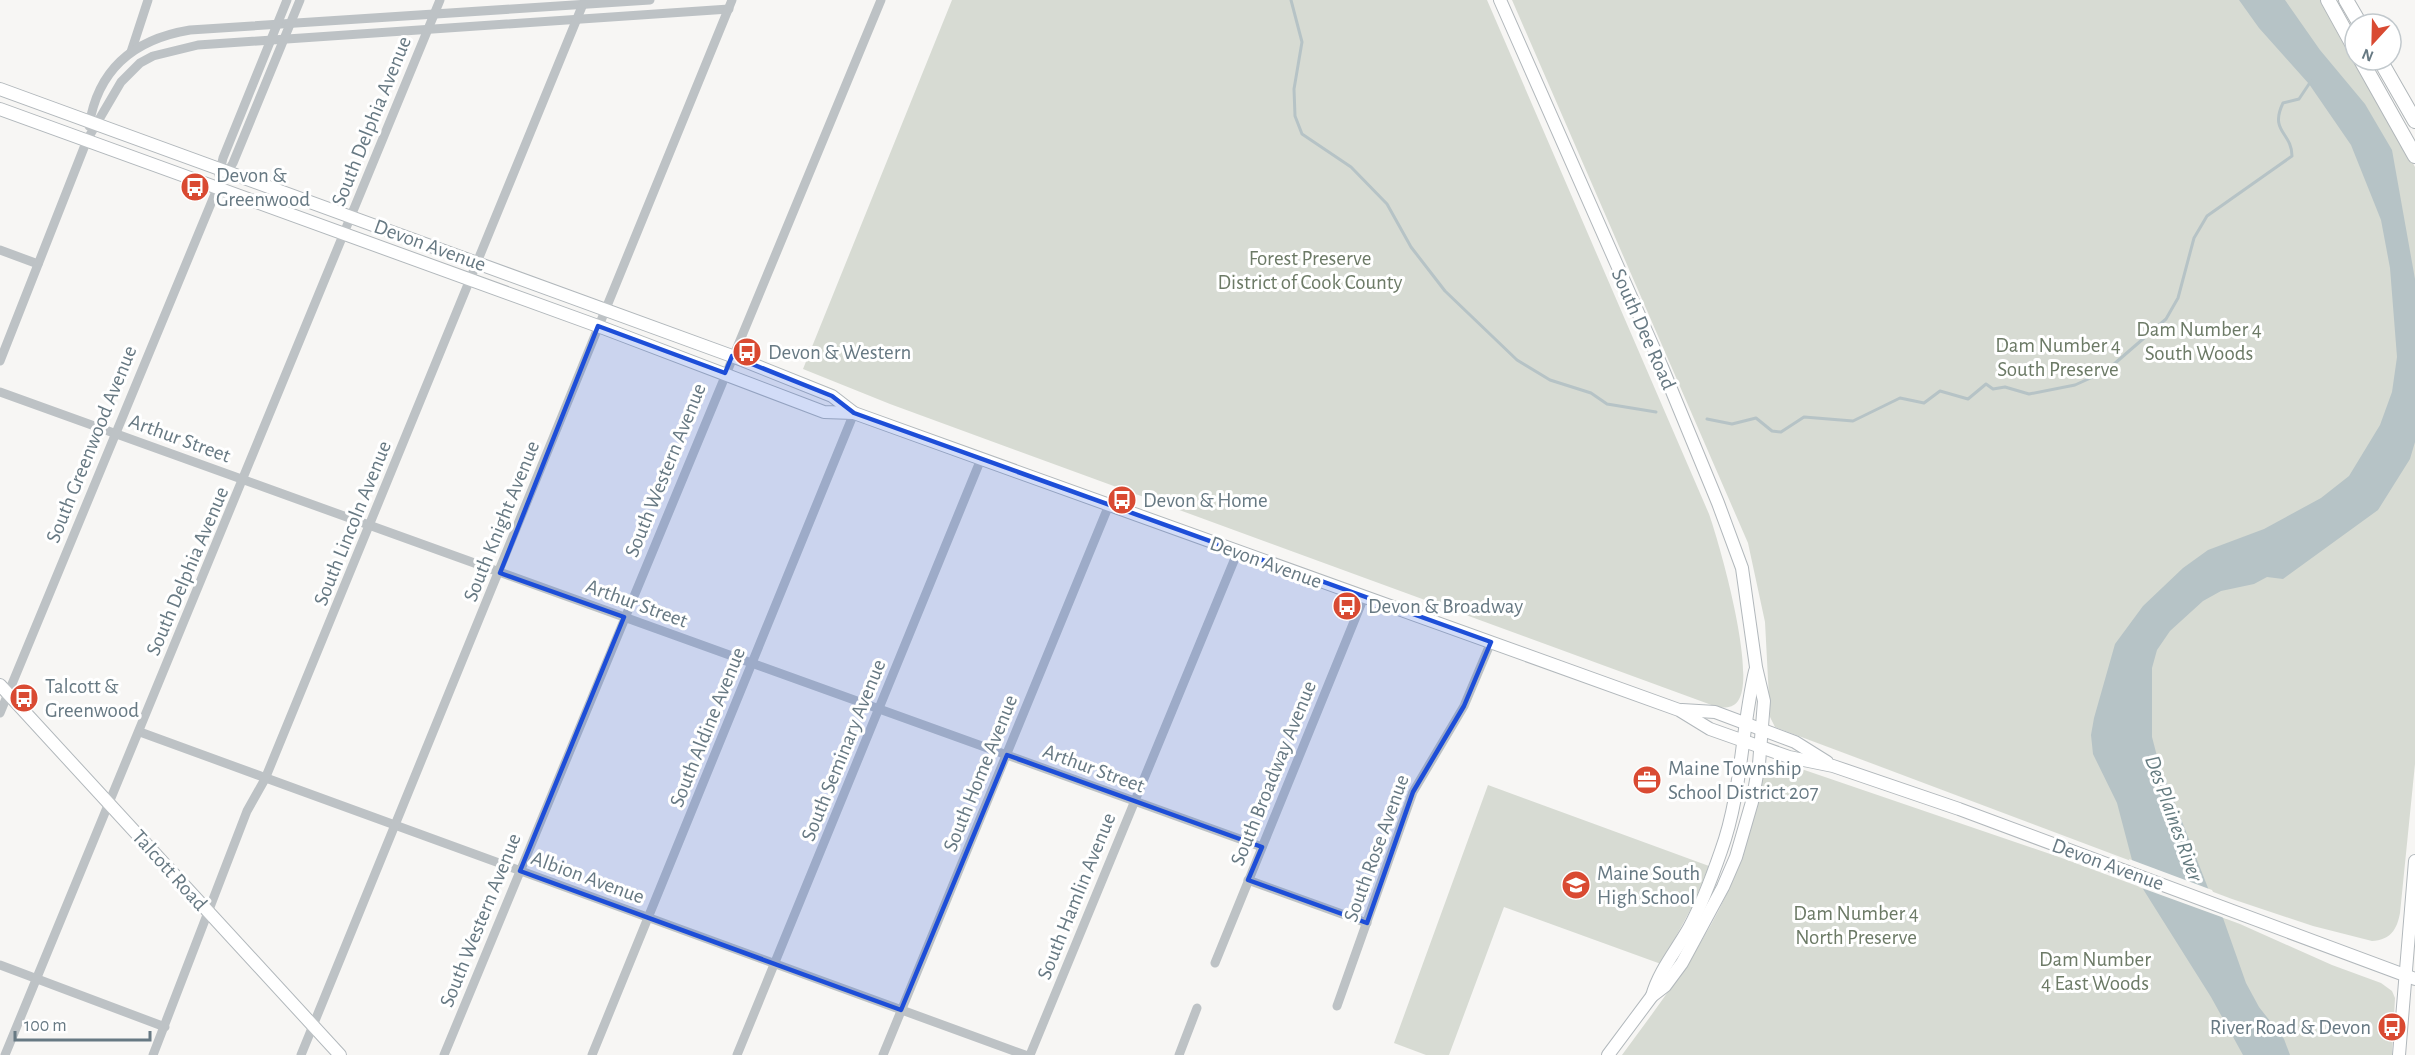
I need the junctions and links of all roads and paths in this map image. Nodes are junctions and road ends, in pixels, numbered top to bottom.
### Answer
1 (287, 0) edge
2 (300, 0) edge
3 (440, 0) edge
4 (650, 0) edge
5 (880, 0) edge
6 (1500, 0) edge
7 (145, 1) edge
8 (2333, 2) edge
9 (583, 4) junction
10 (730, 5) edge
11 (434, 15) junction
12 (577, 20) junction
13 (2341, 21) joint
14 (290, 24) junction
15 (276, 25) junction
16 (2343, 25) edge
17 (428, 30) junction
18 (284, 39) junction
19 (270, 40) junction
20 (131, 52) junction
21 (140, 63) junction
22 (2368, 72) edge
23 (2387, 72) edge
24 (0, 89) edge
25 (0, 109) edge
26 (2415, 121) edge
27 (94, 124) junction
28 (87, 140) junction
29 (2415, 156) edge
30 (224, 171) junction
31 (217, 189) junction
32 (351, 217) junction
33 (344, 234) junction
34 (0, 250) edge
35 (477, 262) junction
36 (38, 264) junction
37 (470, 280) junction
38 (606, 309) junction
39 (598, 326) junction
40 (732, 356) junction
41 (0, 361) edge
42 (725, 373) junction
43 (0, 392) edge
44 (854, 413) junction
45 (115, 434) junction
46 (981, 459) junction
47 (244, 480) junction
48 (1109, 505) junction
49 (370, 526) junction
50 (1238, 551) junction
51 (500, 573) junction
52 (1364, 597) junction
53 (624, 618) junction
54 (1491, 642) junction
55 (752, 664) junction
56 (1756, 667) junction
57 (4, 690) edge
58 (880, 710) junction
59 (1679, 710) junction
60 (0, 713) edge
61 (1746, 724) junction
62 (1762, 730) junction
63 (140, 732) junction
64 (1744, 741) junction
65 (1761, 747) junction
66 (1007, 755) junction
67 (1833, 766) junction
68 (265, 779) junction
69 (110, 802) junction
70 (1134, 802) junction
71 (393, 824) junction
72 (1262, 848) junction
73 (2415, 861) edge
74 (520, 871) junction
75 (1248, 880) junction
76 (208, 912) junction
77 (648, 919) junction
78 (1367, 923) junction
79 (1215, 963) dead end
80 (0, 965) edge
81 (774, 965) junction
82 (2410, 977) edge
83 (36, 979) junction
84 (1652, 996) junction
85 (1337, 1006) dead end
86 (1197, 1008) dead end
87 (901, 1010) junction
88 (314, 1025) junction
89 (165, 1027) junction
90 (5, 1055) edge
91 (153, 1055) edge
92 (302, 1055) edge
93 (340, 1055) edge
94 (444, 1055) edge
95 (592, 1055) edge
96 (737, 1055) edge
97 (883, 1055) edge
98 (1025, 1055) edge
99 (1030, 1055) edge
100 (1179, 1055) edge
101 (1608, 1055) edge
102 (2399, 1055) edge

1 - 15 street, South Greenwood Avenue
2 - 14 street, South Greenwood Avenue
3 - 11 street, South Delphia Avenue
4 - 9 street
5 - 40 street, South Western Avenue
6 - 56 street, South Dee Road
7 - 20 street
8 - 13 main road
9 - 11 street
9 - 12 street, South Lincoln Avenue
10 - 12 street
10 - 38 street, South Knight Avenue
11 - 14 street
11 - 17 street, South Delphia Avenue
12 - 17 street
12 - 35 street, South Lincoln Avenue
13 - 16 main road
14 - 15 street
14 - 18 street, South Greenwood Avenue
15 - 19 street, South Greenwood Avenue
15 - 20 street
17 - 18 street
17 - 32 street, South Delphia Avenue
18 - 19 street
18 - 30 street, South Greenwood Avenue
19 - 21 street
19 - 30 street, South Greenwood Avenue
20 - 21 street
20 - 27 street
21 - 27 street
22 - 29 main road
23 - 26 main road
24 - 27 street, Devon Avenue
25 - 28 street, Devon Avenue
27 - 28 street
27 - 30 street, Devon Avenue
28 - 31 street, Devon Avenue
28 - 36 street
30 - 31 street, South Greenwood Avenue
30 - 32 street, Devon Avenue
31 - 33 street, Devon Avenue
31 - 45 street, South Greenwood Avenue
32 - 33 street, South Delphia Avenue
32 - 35 street, Devon Avenue
33 - 37 street, Devon Avenue
33 - 47 street, South Delphia Avenue
34 - 36 street
35 - 37 street, South Lincoln Avenue
35 - 38 street, Devon Avenue
36 - 41 street
37 - 39 street, Devon Avenue
37 - 49 street, South Lincoln Avenue
38 - 39 street, South Knight Avenue
38 - 40 street, Devon Avenue
39 - 42 street, Devon Avenue
39 - 51 street, South Knight Avenue
40 - 42 street, South Western Avenue
40 - 44 street, Devon Avenue
42 - 44 street, Devon Avenue
42 - 53 street, South Western Avenue
43 - 45 street, Arthur Street
44 - 46 street, Devon Avenue
44 - 55 street, South Aldine Avenue
45 - 47 street, Arthur Street
45 - 57 street, South Greenwood Avenue
46 - 48 street, Devon Avenue
46 - 58 street, South Seminary Avenue
47 - 49 street, Arthur Street
47 - 63 street, South Delphia Avenue
48 - 50 street, Devon Avenue
48 - 66 street, South Home Avenue
49 - 51 street, Arthur Street
49 - 68 street, South Lincoln Avenue
50 - 52 street, Devon Avenue
50 - 70 street, South Hamlin Avenue
51 - 53 street, Arthur Street
51 - 71 street, South Knight Avenue
52 - 54 street, Devon Avenue
52 - 72 street, South Broadway Avenue
53 - 55 street, Arthur Street
53 - 74 street, South Western Avenue
54 - 59 street, Devon Avenue
54 - 78 street, South Rose Avenue
55 - 58 street, Arthur Street
55 - 77 street, South Aldine Avenue
56 - 61 street, South Dee Road
56 - 62 street, South Dee Road
57 - 60 street, South Greenwood Avenue
57 - 69 street, Talcott Road
58 - 66 street, Arthur Street
58 - 81 street, South Seminary Avenue
59 - 61 street, Devon Avenue
59 - 64 street, Devon Avenue
61 - 62 street, Devon Avenue
61 - 64 street, South Dee Road
62 - 65 street, South Dee Road
62 - 67 street, Devon Avenue
63 - 68 street, Albion Avenue
63 - 69 street, South Delphia Avenue
64 - 65 street, Devon Avenue
64 - 84 street, South Dee Road
65 - 67 street, Devon Avenue
65 - 84 street, South Dee Road
66 - 70 street, Arthur Street
66 - 87 street, South Home Avenue
67 - 82 street, Devon Avenue
68 - 71 street, Albion Avenue
68 - 76 street, South Lincoln Avenue
69 - 76 street, Talcott Road
69 - 83 street, South Delphia Avenue
70 - 72 street, Arthur Street
70 - 99 street, South Hamlin Avenue
71 - 74 street, Albion Avenue
71 - 88 street, South Knight Avenue
72 - 75 street, South Broadway Avenue
73 - 82 street
74 - 77 street, Albion Avenue
74 - 94 street, South Western Avenue
75 - 78 street
75 - 79 street, South Broadway Avenue
76 - 88 street, Talcott Road
76 - 89 street, South Lincoln Avenue
77 - 81 street, Albion Avenue
77 - 95 street, South Aldine Avenue
78 - 85 street, South Rose Avenue
80 - 83 street
81 - 87 street, Albion Avenue
81 - 96 street, South Seminary Avenue
82 - 102 street
83 - 89 street
83 - 90 street, South Delphia Avenue
84 - 101 street, South Dee Road
86 - 100 street
87 - 97 street, South Home Avenue
87 - 98 street, Albion Avenue
88 - 92 street, South Knight Avenue
88 - 93 street, Talcott Road
89 - 91 street, South Lincoln Avenue

